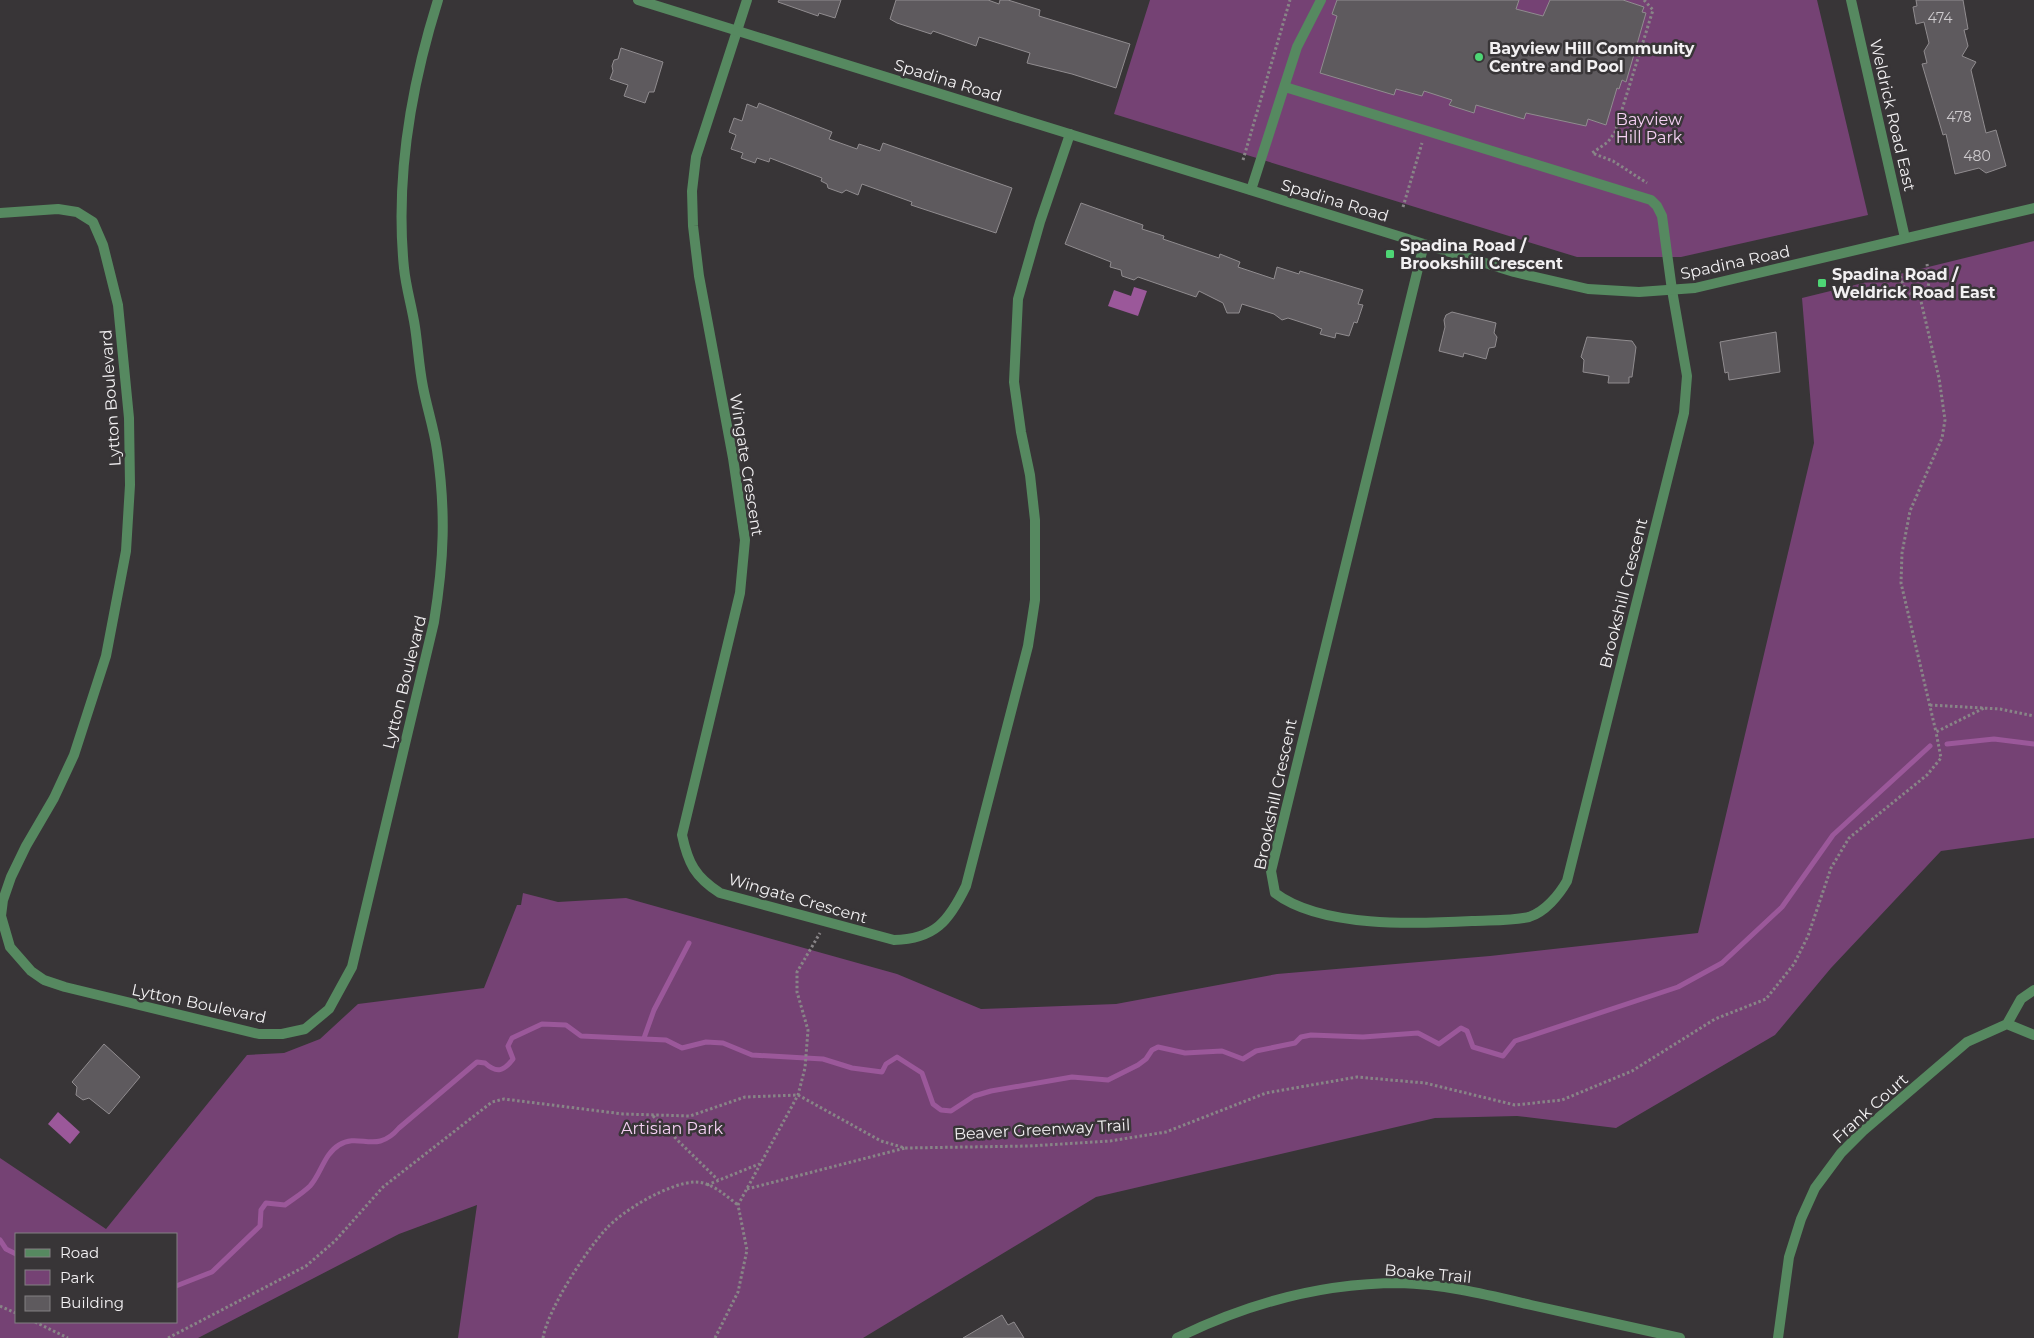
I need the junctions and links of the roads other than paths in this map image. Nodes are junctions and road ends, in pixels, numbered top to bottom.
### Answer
1 (438, 0) edge
2 (638, 0) edge
3 (747, 0) edge
4 (1321, 0) edge
5 (1851, 0) edge
6 (738, 31) junction
7 (1285, 87) junction
8 (1070, 134) junction
9 (1251, 190) junction
10 (2034, 208) edge
11 (0, 214) edge
12 (1905, 238) junction
13 (1424, 244) junction
14 (1672, 290) junction
15 (2034, 990) edge
16 (2007, 1024) junction
17 (2034, 1035) edge
18 (1177, 1338) edge
19 (1680, 1338) edge
20 (1778, 1338) edge

1 - 11 street, Lytton Boulevard
2 - 6 street, Spadina Road
3 - 6 street, Wingate Crescent
4 - 7 street
5 - 12 street, Weldrick Road East
6 - 8 street, Spadina Road
6 - 8 street, Wingate Crescent
7 - 9 street
7 - 14 street, Brookshill Crescent
8 - 9 street, Spadina Road
9 - 13 street, Spadina Road
10 - 12 street, Spadina Road
12 - 14 street, Spadina Road
13 - 14 street, Spadina Road
13 - 14 street, Brookshill Crescent
15 - 16 street
16 - 17 street
16 - 20 street, Frank Court
18 - 19 street, Boake Trail

